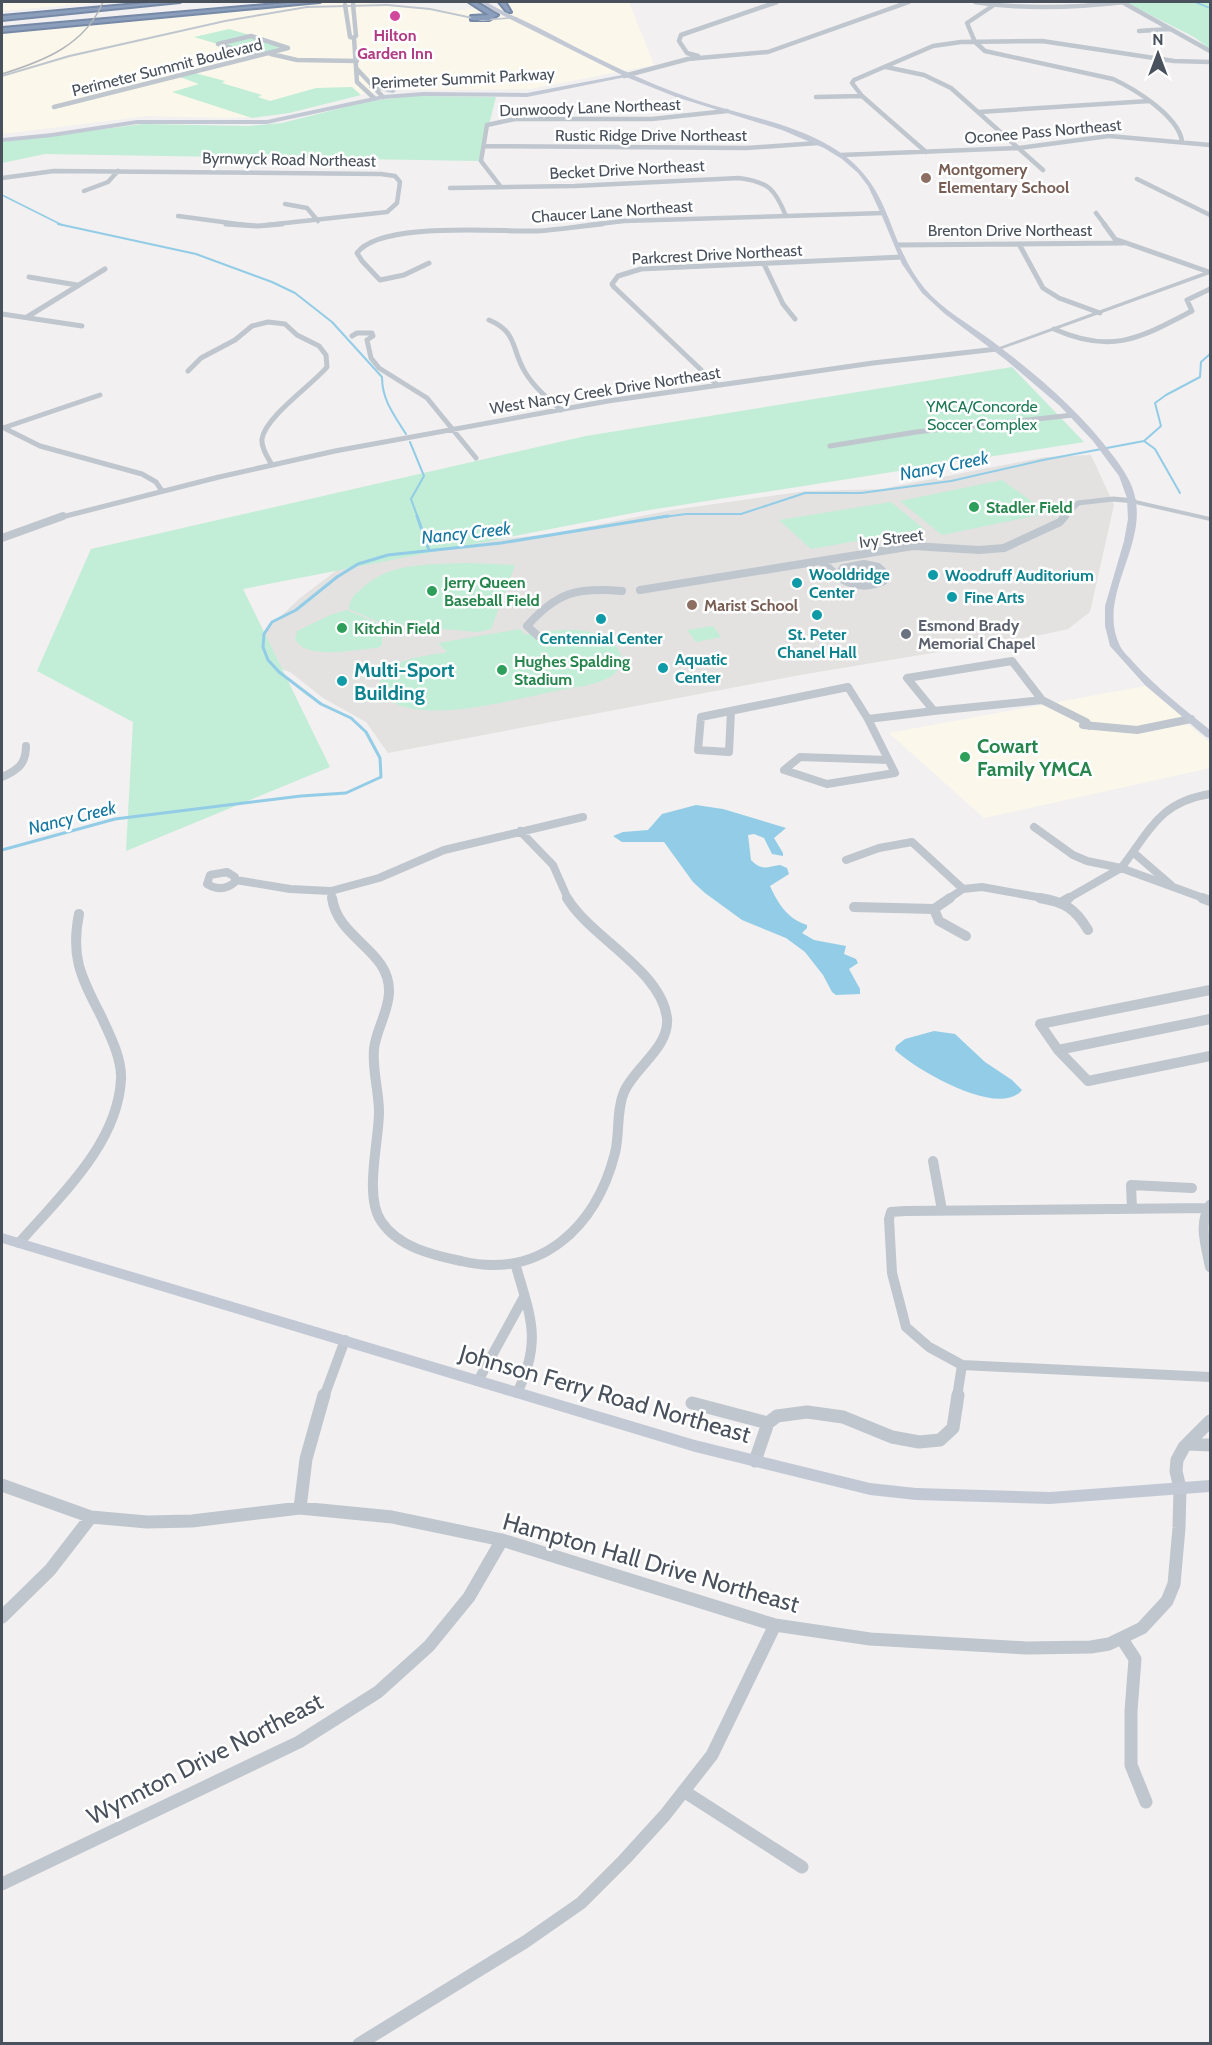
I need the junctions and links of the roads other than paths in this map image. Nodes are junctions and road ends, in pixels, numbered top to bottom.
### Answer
1 (91, 2) edge
2 (112, 2) edge
3 (139, 2) edge
4 (145, 2) edge
5 (177, 2) edge
6 (230, 2) edge
7 (273, 2) edge
8 (317, 2) edge
9 (472, 2) edge
10 (484, 2) edge
11 (496, 2) edge
12 (502, 2) edge
13 (777, 2) edge
14 (909, 2) edge
15 (975, 2) edge
16 (1123, 2) edge
17 (345, 4) junction
18 (352, 4) junction
19 (994, 5) junction
20 (509, 11) junction
21 (2, 13) edge
22 (51, 13) junction
23 (346, 16) junction
24 (474, 18) junction
25 (516, 18) junction
26 (2, 22) edge
27 (355, 24) junction
28 (348, 25) junction
29 (2, 29) edge
30 (1170, 29) junction
31 (1139, 32) dead end
32 (354, 38) junction
33 (975, 42) junction
34 (276, 51) junction
35 (1210, 51) edge
36 (269, 53) junction
37 (687, 53) junction
38 (257, 56) junction
39 (704, 57) junction
40 (357, 59) junction
41 (679, 61) junction
42 (1210, 62) edge
43 (885, 67) junction
44 (357, 69) junction
45 (624, 76) junction
46 (2, 77) edge
47 (371, 87) junction
48 (403, 92) junction
49 (377, 96) junction
50 (862, 96) junction
51 (816, 98) dead end
52 (1149, 102) junction
53 (54, 107) dead end
54 (727, 111) junction
55 (979, 112) junction
56 (2, 138) edge
57 (1182, 141) junction
58 (818, 143) junction
59 (1210, 145) edge
60 (484, 146) junction
61 (1019, 148) junction
62 (926, 152) junction
63 (840, 155) junction
64 (1044, 170) dead end
65 (118, 171) junction
66 (2, 178) edge
67 (1137, 178) dead end
68 (501, 187) junction
69 (450, 188) dead end
70 (84, 192) dead end
71 (285, 204) dead end
72 (884, 213) junction
73 (1096, 213) dead end
74 (1210, 215) edge
75 (178, 216) dead end
76 (786, 216) junction
77 (318, 221) junction
78 (1124, 243) junction
79 (1019, 244) junction
80 (897, 245) junction
81 (902, 257) junction
82 (429, 263) dead end
83 (764, 264) junction
84 (105, 269) dead end
85 (1210, 272) edge
86 (29, 277) dead end
87 (77, 285) junction
88 (1210, 289) edge
89 (1100, 313) junction
90 (2, 314) edge
91 (27, 317) junction
92 (489, 320) dead end
93 (795, 320) dead end
94 (82, 326) dead end
95 (1054, 329) junction
96 (367, 340) dead end
97 (997, 349) junction
98 (188, 371) dead end
99 (717, 385) junction
100 (100, 395) dead end
101 (561, 410) junction
102 (1073, 415) junction
103 (2, 427) edge
104 (453, 430) junction
105 (830, 446) dead end
106 (476, 458) dead end
107 (272, 465) junction
108 (162, 491) junction
109 (1134, 501) junction
110 (1210, 519) edge
111 (2, 538) edge
112 (873, 553) junction
113 (821, 561) junction
114 (883, 570) junction
115 (840, 578) junction
116 (640, 590) dead end
117 (622, 591) dead end
118 (538, 636) dead end
119 (1042, 700) junction
120 (731, 711) junction
121 (934, 711) junction
122 (1191, 719) junction
123 (867, 720) junction
124 (1210, 735) edge
125 (26, 746) dead end
126 (888, 760) junction
127 (2, 777) edge
128 (1210, 794) edge
129 (583, 817) dead end
130 (1034, 827) dead end
131 (520, 831) junction
132 (1134, 853) junction
133 (846, 860) dead end
134 (1121, 868) junction
135 (236, 880) dead end
136 (963, 889) junction
137 (1175, 889) junction
138 (331, 891) junction
139 (1210, 901) edge
140 (1062, 902) junction
141 (854, 908) dead end
142 (934, 909) junction
143 (79, 914) dead end
144 (1088, 930) dead end
145 (966, 936) dead end
146 (1210, 990) edge
147 (1210, 1020) edge
148 (1058, 1050) junction
149 (1210, 1056) edge
150 (933, 1161) dead end
151 (1192, 1188) dead end
152 (1209, 1207) edge
153 (1132, 1209) junction
154 (942, 1210) junction
155 (2, 1238) edge
156 (19, 1244) junction
157 (515, 1263) junction
158 (1210, 1267) edge
159 (524, 1297) junction
160 (345, 1340) junction
161 (962, 1365) junction
162 (1210, 1377) edge
163 (478, 1381) junction
164 (517, 1393) junction
165 (692, 1403) dead end
166 (1210, 1421) edge
167 (768, 1423) junction
168 (1189, 1444) junction
169 (1210, 1445) edge
170 (755, 1461) junction
171 (2, 1485) edge
172 (1210, 1485) edge
173 (1180, 1488) junction
174 (300, 1508) junction
175 (91, 1517) junction
176 (502, 1540) junction
177 (2, 1617) edge
178 (775, 1625) junction
179 (1122, 1639) junction
180 (685, 1791) junction
181 (1146, 1802) dead end
182 (802, 1867) dead end
183 (2, 1884) edge
184 (359, 2043) edge

1 - 21 highway
2 - 21 highway
3 - 4 highway
3 - 21 highway
3 - 22 highway
5 - 22 highway
6 - 26 highway
7 - 29 highway
8 - 29 highway
9 - 24 highway
10 - 25 main road
11 - 20 main road
12 - 20 highway
13 - 37 street
14 - 39 street
15 - 19 street
16 - 19 street
16 - 30 street
17 - 18 street
17 - 23 street
17 - 46 street
18 - 24 street
18 - 27 street
19 - 33 street
20 - 25 main road
21 - 22 highway
23 - 28 street
23 - 46 street
24 - 25 street
25 - 45 main road
27 - 28 street
27 - 32 street
28 - 32 street
30 - 31 street
30 - 35 street
32 - 40 street
33 - 42 street
33 - 43 street
33 - 52 street
34 - 36 street
34 - 38 street
34 - 40 street, Perimeter Summit Boulevard
36 - 38 street, Perimeter Summit Boulevard
36 - 40 street, Perimeter Summit Boulevard
37 - 39 street
37 - 41 street
38 - 53 street, Perimeter Summit Boulevard
39 - 41 street
40 - 44 street
41 - 45 street
43 - 50 street
43 - 55 street
44 - 47 street
44 - 49 street
45 - 48 main road, Perimeter Summit Parkway
45 - 49 main road, Perimeter Summit Parkway
45 - 54 main road
47 - 48 main road
47 - 49 street
48 - 49 main road, Perimeter Summit Parkway
49 - 56 main road, Perimeter Summit Parkway
50 - 51 street
50 - 62 street
52 - 55 street
52 - 57 street
54 - 58 main road
54 - 60 street, Dunwoody Lane Northeast
55 - 61 street
57 - 59 street, Oconee Pass Northeast
57 - 61 street, Oconee Pass Northeast
58 - 60 street, Rustic Ridge Drive Northeast
58 - 63 main road
60 - 68 street
61 - 62 street, Oconee Pass Northeast
61 - 64 street
62 - 63 street, Oconee Pass Northeast
63 - 72 main road
65 - 66 street, Byrnwyck Road Northeast
65 - 70 street
65 - 77 street, Byrnwyck Road Northeast
67 - 74 street
68 - 69 street, Becket Drive Northeast
68 - 76 street, Becket Drive Northeast
71 - 77 street
72 - 76 street, Chaucer Lane Northeast
72 - 80 main road
73 - 78 street
75 - 77 street, Byrnwyck Road Northeast
76 - 82 street, Chaucer Lane Northeast
78 - 79 street, Brenton Drive Northeast
78 - 85 street
79 - 80 street, Brenton Drive Northeast
79 - 89 street
80 - 81 main road
81 - 83 street, Parkcrest Drive Northeast
81 - 97 main road
83 - 93 street
83 - 99 street, Parkcrest Drive Northeast
84 - 87 street
85 - 89 street, West Nancy Creek Drive Northeast
86 - 87 street
87 - 91 street
88 - 95 street
89 - 95 street, West Nancy Creek Drive Northeast
90 - 91 street
91 - 94 street
92 - 101 street
95 - 97 street, West Nancy Creek Drive Northeast
96 - 104 street
97 - 99 street, West Nancy Creek Drive Northeast
97 - 102 main road
98 - 107 street
99 - 101 street, West Nancy Creek Drive Northeast
100 - 103 street
101 - 104 street, West Nancy Creek Drive Northeast
102 - 105 street
102 - 109 main road
103 - 108 street
104 - 106 street
104 - 107 street, West Nancy Creek Drive Northeast
107 - 108 street, West Nancy Creek Drive Northeast
108 - 111 street, West Nancy Creek Drive Northeast
109 - 110 street
109 - 112 street, Ivy Street
109 - 122 main road
112 - 113 street, Ivy Street
112 - 114 street
113 - 115 street
113 - 116 street, Ivy Street
114 - 115 street
114 - 115 street
117 - 118 street
119 - 121 street
119 - 121 street
119 - 122 street
120 - 120 street
120 - 123 street
121 - 123 street
122 - 124 main road
123 - 126 street
125 - 127 street
126 - 126 street
128 - 132 street
129 - 131 street
130 - 134 street
131 - 138 street
131 - 157 street
132 - 134 street
132 - 137 street
133 - 136 street
134 - 137 street
134 - 140 street
135 - 138 street
136 - 140 street
136 - 142 street
137 - 139 street
138 - 157 street
140 - 144 street
141 - 142 street
142 - 145 street
143 - 156 street
146 - 148 street
147 - 148 street
148 - 149 street
150 - 154 street
151 - 153 street
152 - 153 street
152 - 158 street
153 - 154 street
154 - 161 street
155 - 156 main road, Johnson Ferry Road Northeast
156 - 160 main road, Johnson Ferry Road Northeast
157 - 159 street
159 - 163 street
159 - 164 street
160 - 163 main road, Johnson Ferry Road Northeast
160 - 174 street
161 - 162 street
161 - 167 street
163 - 164 main road, Johnson Ferry Road Northeast
164 - 170 main road, Johnson Ferry Road Northeast
165 - 167 street
166 - 168 street, Hampton Hall Drive Northeast
167 - 170 street
168 - 169 street
168 - 173 street, Hampton Hall Drive Northeast
170 - 173 main road, Johnson Ferry Road Northeast
171 - 175 street, Hampton Hall Drive Northeast
172 - 173 main road, Johnson Ferry Road Northeast
173 - 179 street, Hampton Hall Drive Northeast
174 - 175 street, Hampton Hall Drive Northeast
174 - 176 street, Hampton Hall Drive Northeast
175 - 177 street
176 - 178 street, Hampton Hall Drive Northeast
176 - 183 street, Wynnton Drive Northeast
178 - 179 street, Hampton Hall Drive Northeast
178 - 180 street
179 - 181 street
180 - 182 street
180 - 184 street

